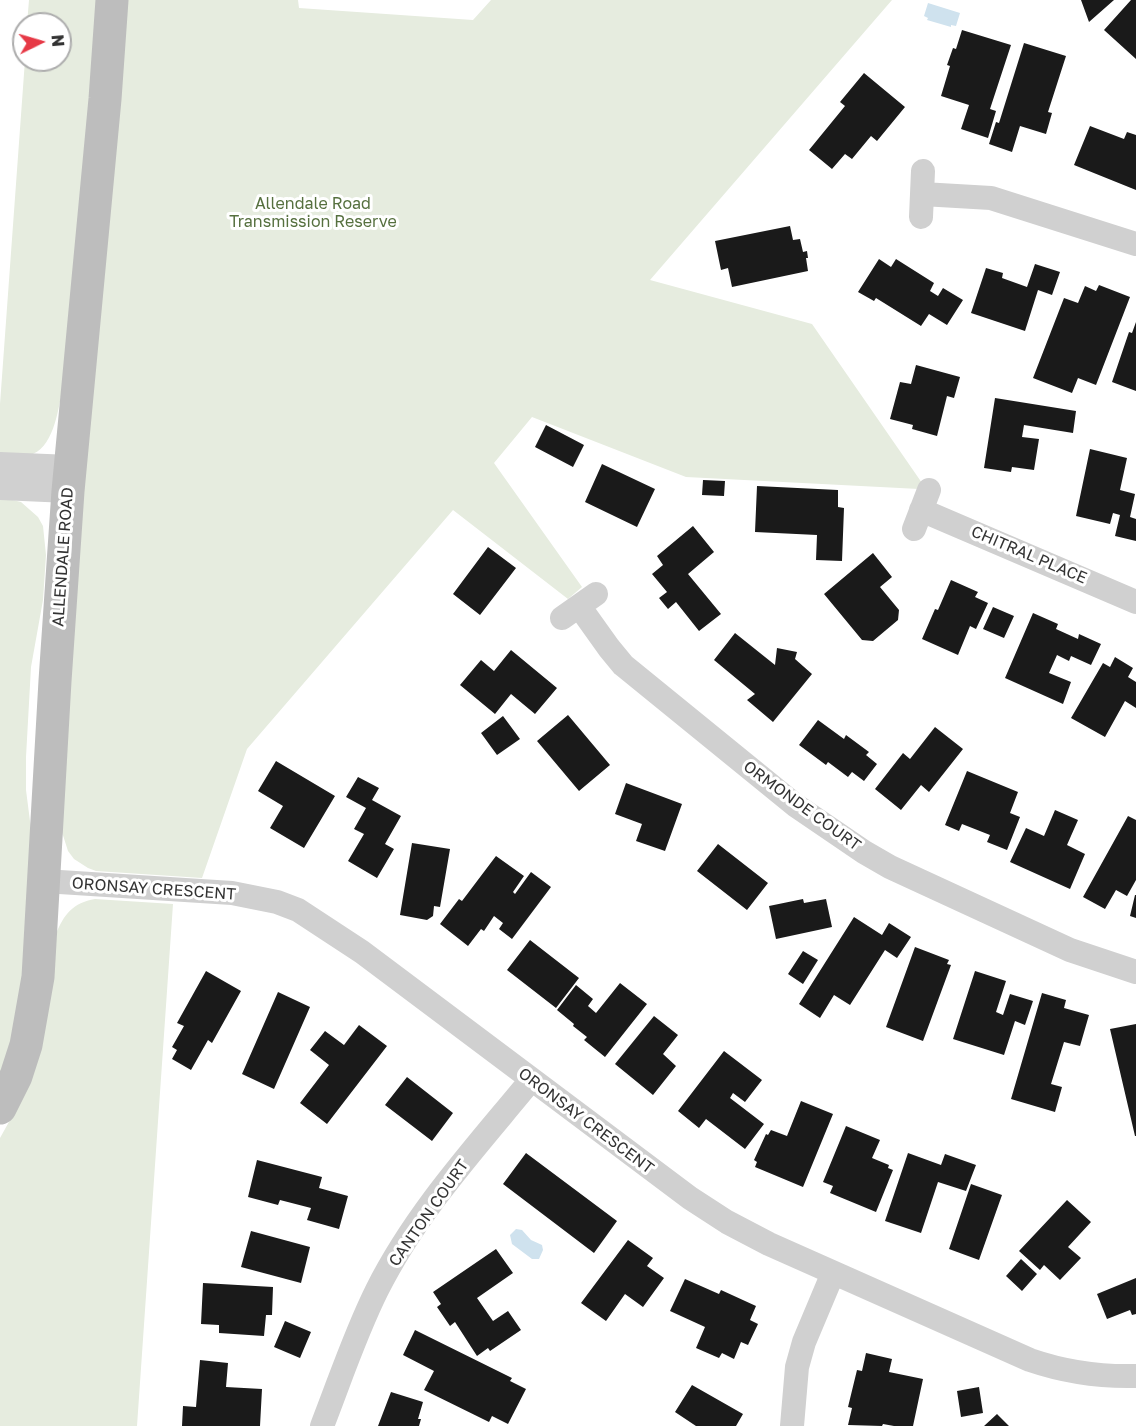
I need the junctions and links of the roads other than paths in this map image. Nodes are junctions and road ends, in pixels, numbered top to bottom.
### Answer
1 (112, 0) edge
2 (922, 194) dead end
3 (1136, 244) edge
4 (0, 464) edge
5 (69, 479) junction
6 (0, 488) edge
7 (921, 510) dead end
8 (1136, 602) edge
9 (579, 606) dead end
10 (44, 881) junction
11 (1136, 972) edge
12 (531, 1080) junction
13 (0, 1108) edge
14 (833, 1273) junction
15 (1136, 1376) edge
16 (322, 1426) edge
17 (792, 1426) edge

1 - 5 street, ALLENDALE ROAD
2 - 3 street
4 - 5 street
5 - 6 street
5 - 10 street, ALLENDALE ROAD
7 - 8 street, CHITRAL PLACE
9 - 11 street, ORMONDE COURT
10 - 12 street, ORONSAY CRESCENT
10 - 13 street, ALLENDALE ROAD
12 - 14 street, ORONSAY CRESCENT
12 - 16 street, CANTON COURT
14 - 15 street, ORONSAY CRESCENT
14 - 17 street

